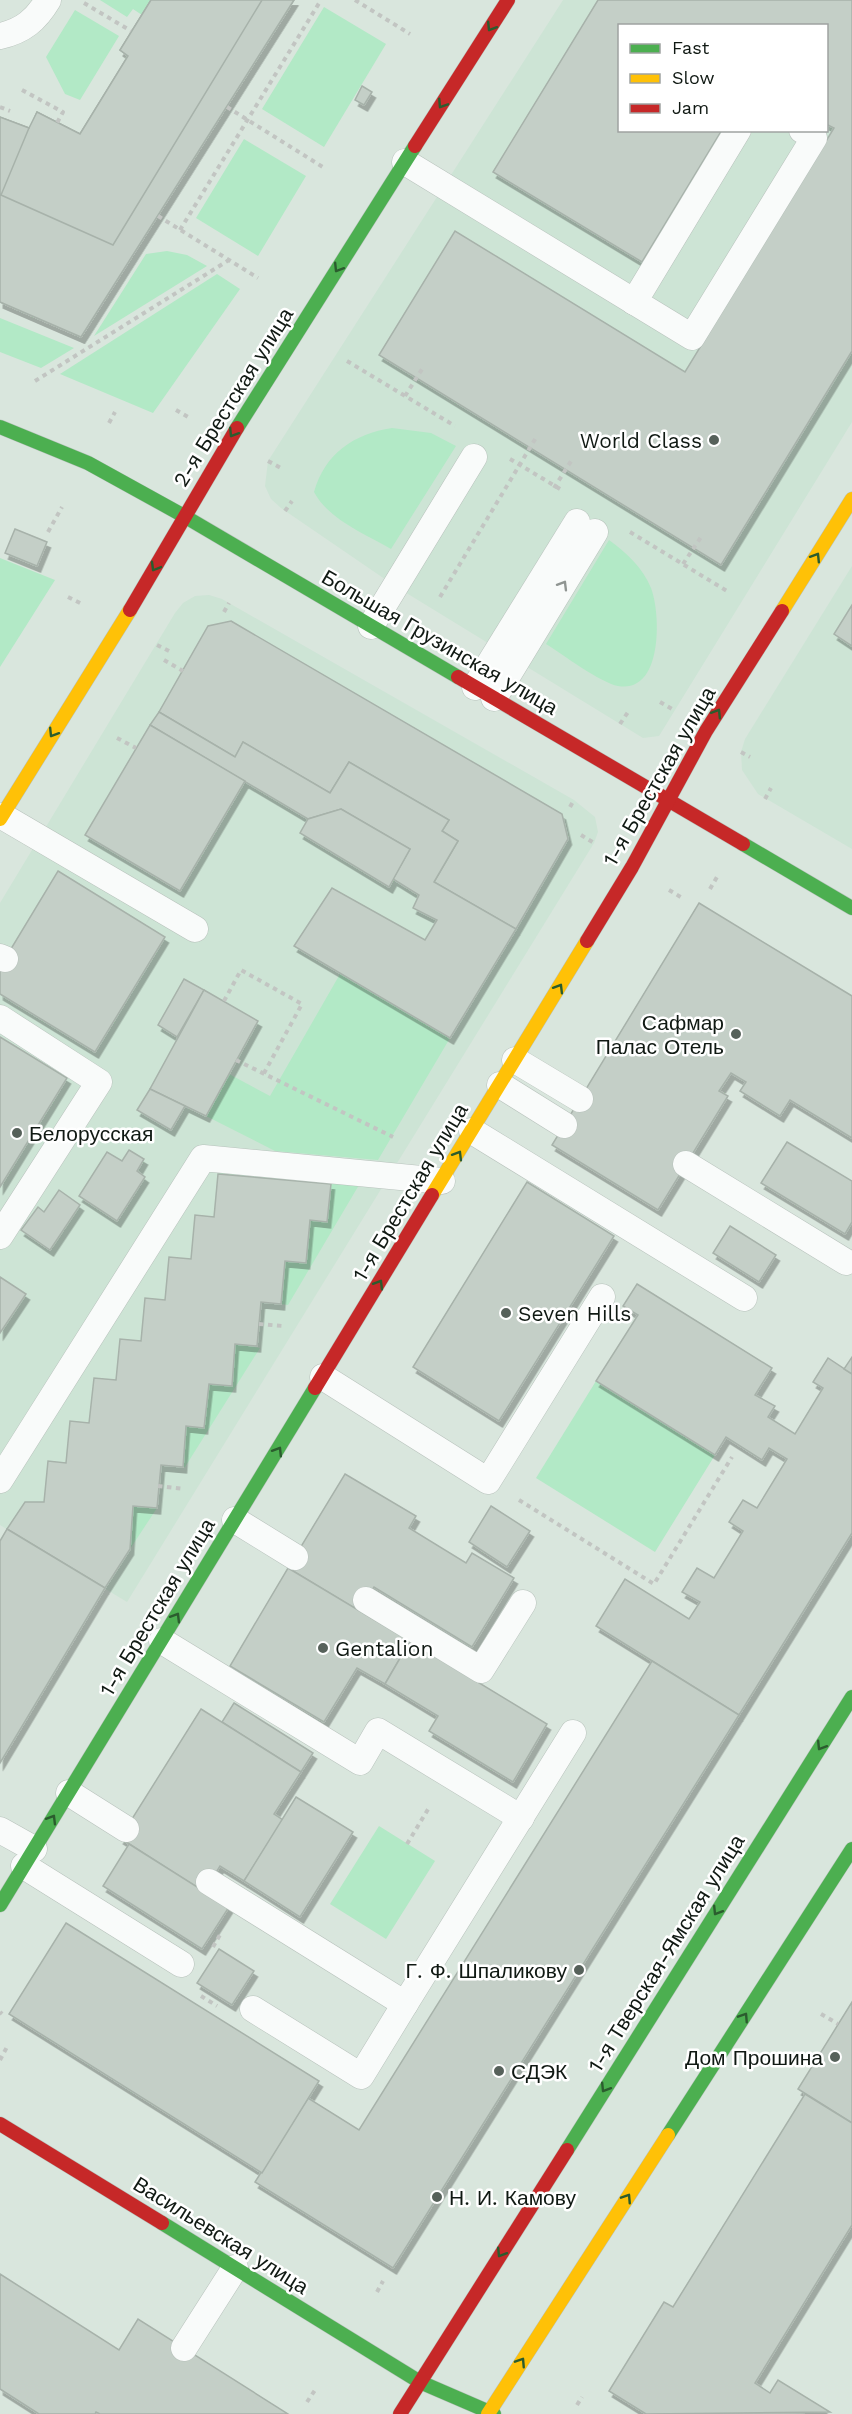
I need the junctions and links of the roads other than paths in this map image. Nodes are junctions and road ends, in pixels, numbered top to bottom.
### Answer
1 (48, 0) edge
2 (508, 0) edge
3 (0, 36) edge
4 (737, 132) edge
5 (805, 132) edge
6 (405, 162) junction
7 (634, 302) junction
8 (0, 427) edge
9 (474, 457) dead end
10 (852, 499) edge
11 (184, 516) junction
12 (370, 626) junction
13 (484, 692) junction
14 (667, 800) junction
15 (1, 817) edge
16 (852, 908) edge
17 (195, 929) dead end
18 (0, 1018) edge
19 (515, 1060) junction
20 (500, 1085) junction
21 (580, 1099) dead end
22 (564, 1125) dead end
23 (472, 1131) junction
24 (686, 1164) dead end
25 (442, 1181) junction
26 (0, 1236) edge
27 (846, 1262) dead end
28 (602, 1297) dead end
29 (744, 1298) dead end
30 (323, 1377) junction
31 (0, 1480) edge
32 (235, 1520) junction
33 (295, 1557) dead end
34 (366, 1600) dead end
35 (524, 1603) dead end
36 (162, 1641) junction
37 (852, 1697) edge
38 (573, 1733) dead end
39 (69, 1793) junction
40 (521, 1818) junction
41 (126, 1829) dead end
42 (0, 1830) edge
43 (852, 1849) edge
44 (29, 1858) junction
45 (209, 1882) dead end
46 (0, 1905) edge
47 (181, 1964) road end
48 (405, 2004) junction
49 (253, 2009) road end
50 (0, 2124) edge
51 (235, 2268) junction
52 (184, 2348) dead end
53 (420, 2382) junction
54 (491, 2413) edge
55 (400, 2414) edge

1 - 3 lane
2 -> 6 main road, 2-я Брестская улица
4 - 7 lane
5 - 7 lane
6 - 7 lane
6 -> 11 main road, 2-я Брестская улица
8 - 11 main road, Большая Грузинская улица
9 - 12 lane
14 -> 10 main road, 1-я Брестская улица
11 - 12 main road, Большая Грузинская улица
11 -> 15 main road, 2-я Брестская улица
12 - 13 main road, Большая Грузинская улица
13 -> 13 lane
13 - 14 main road, Большая Грузинская улица
14 - 16 main road, Большая Грузинская улица
19 -> 14 main road, 1-я Брестская улица
15 - 17 lane
18 - 26 lane
19 - 20 main road, 1-я Брестская улица
19 - 21 lane
20 - 22 lane
20 - 23 main road, 1-я Брестская улица
25 -> 23 main road, 1-я Брестская улица
23 - 29 lane
24 - 27 lane
30 -> 25 main road, 1-я Брестская улица
25 - 31 lane
28 - 30 lane
32 -> 30 main road, 1-я Брестская улица
32 - 33 lane
36 -> 32 main road, 1-я Брестская улица
34 - 35 lane
36 - 39 main road, 1-я Брестская улица
36 - 40 lane
37 -> 53 main road, 1-я Тверская-Ямская улица
38 - 40 lane
39 - 41 lane
44 -> 39 main road, 1-я Брестская улица
40 - 48 lane
42 - 44 lane
54 -> 43 main road
44 - 46 main road, 1-я Брестская улица
44 - 47 lane
45 - 48 lane
48 - 49 lane
50 - 51 main road, Васильевская улица
51 - 52 lane
51 - 53 main road, Васильевская улица
53 - 54 main road, Васильевская улица
53 - 55 main road, 1-я Тверская-Ямская улица

